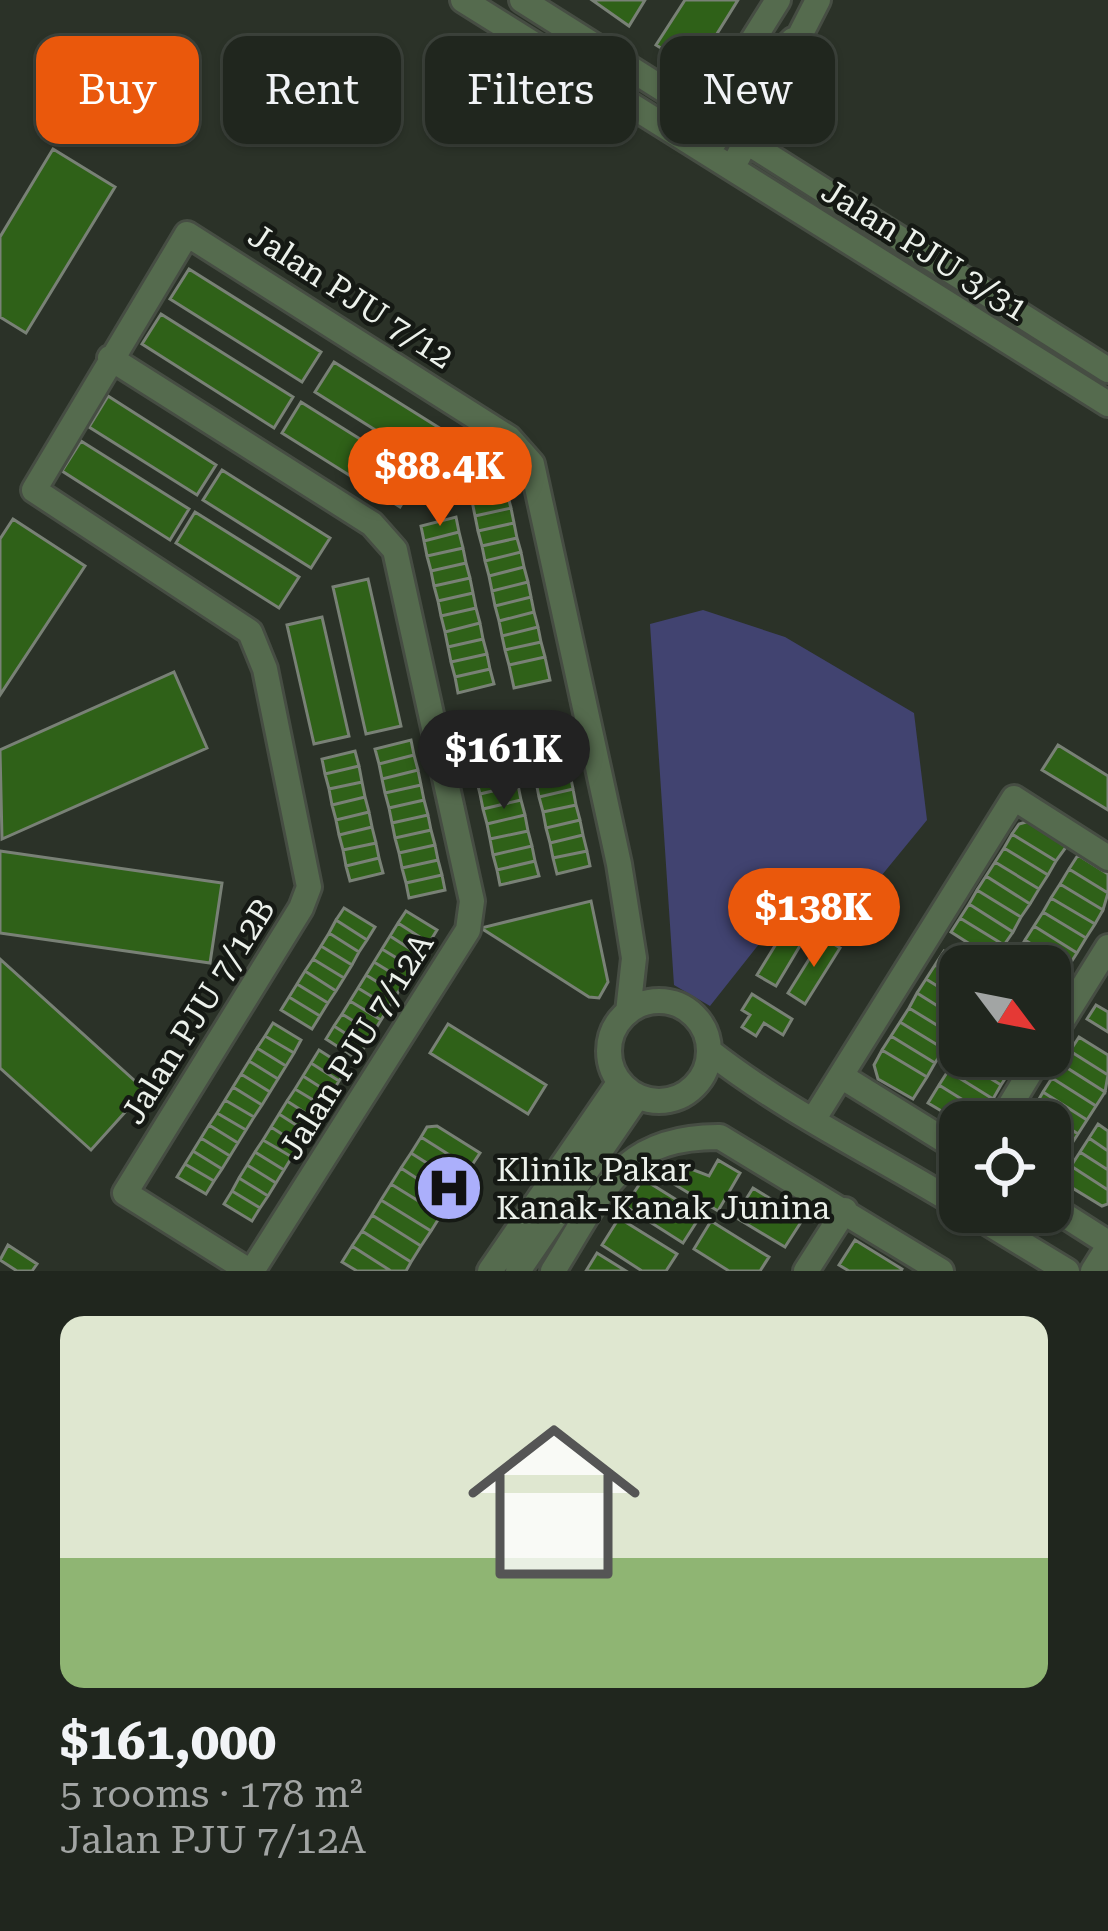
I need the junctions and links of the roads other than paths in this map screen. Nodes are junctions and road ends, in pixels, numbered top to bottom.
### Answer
1 (463, 0) edge
2 (522, 0) edge
3 (778, 0) edge
4 (818, 0) edge
5 (755, 36) edge
6 (796, 36) edge
7 (660, 88) edge
8 (713, 144) edge
9 (746, 144) edge
10 (749, 144) edge
11 (707, 154) junction
12 (731, 169) junction
13 (110, 358) junction
14 (1108, 370) edge
15 (1108, 404) edge
16 (1108, 858) edge
17 (1108, 946) edge
18 (634, 958) junction
19 (658, 1001) junction
20 (1071, 1006) edge
21 (628, 1012) junction
22 (709, 1051) junction
23 (841, 1076) junction
24 (699, 1082) junction
25 (756, 1089) junction
26 (628, 1090) junction
27 (814, 1117) junction
28 (939, 1137) edge
29 (939, 1193) edge
30 (844, 1210) junction
31 (1071, 1220) edge
32 (1005, 1233) edge
33 (1108, 1245) edge
34 (251, 1271) edge
35 (490, 1271) edge
36 (518, 1271) edge
37 (553, 1271) edge
38 (806, 1271) edge
39 (941, 1271) edge
40 (1067, 1271) edge
41 (1093, 1271) edge

1 - 11 street, Jalan PJU 3/31
2 - 7 street, Jalan PJU 3/31
3 - 5 street
4 - 6 street
8 - 11 street
9 - 12 street
10 - 14 street, Jalan PJU 3/31
11 - 12 street, Jalan PJU 3/31
12 - 15 street, Jalan PJU 3/31
13 - 18 street, Jalan PJU 7/12
13 - 34 street, Jalan PJU 7/12A
13 - 34 street, Jalan PJU 7/12B
16 - 23 street
17 - 20 street
18 - 19 street, Jalan PJU 7/12
18 - 21 street, Jalan PJU 7/12
19 - 21 street
19 - 22 street
21 - 26 street
22 - 24 street
22 - 25 street
23 - 27 street
23 - 28 street
24 - 25 street
24 - 26 street
25 - 27 street
26 - 35 street
26 - 36 street
27 - 29 street
30 - 37 street
30 - 38 street
30 - 39 street
31 - 33 street
32 - 40 street
33 - 41 street

